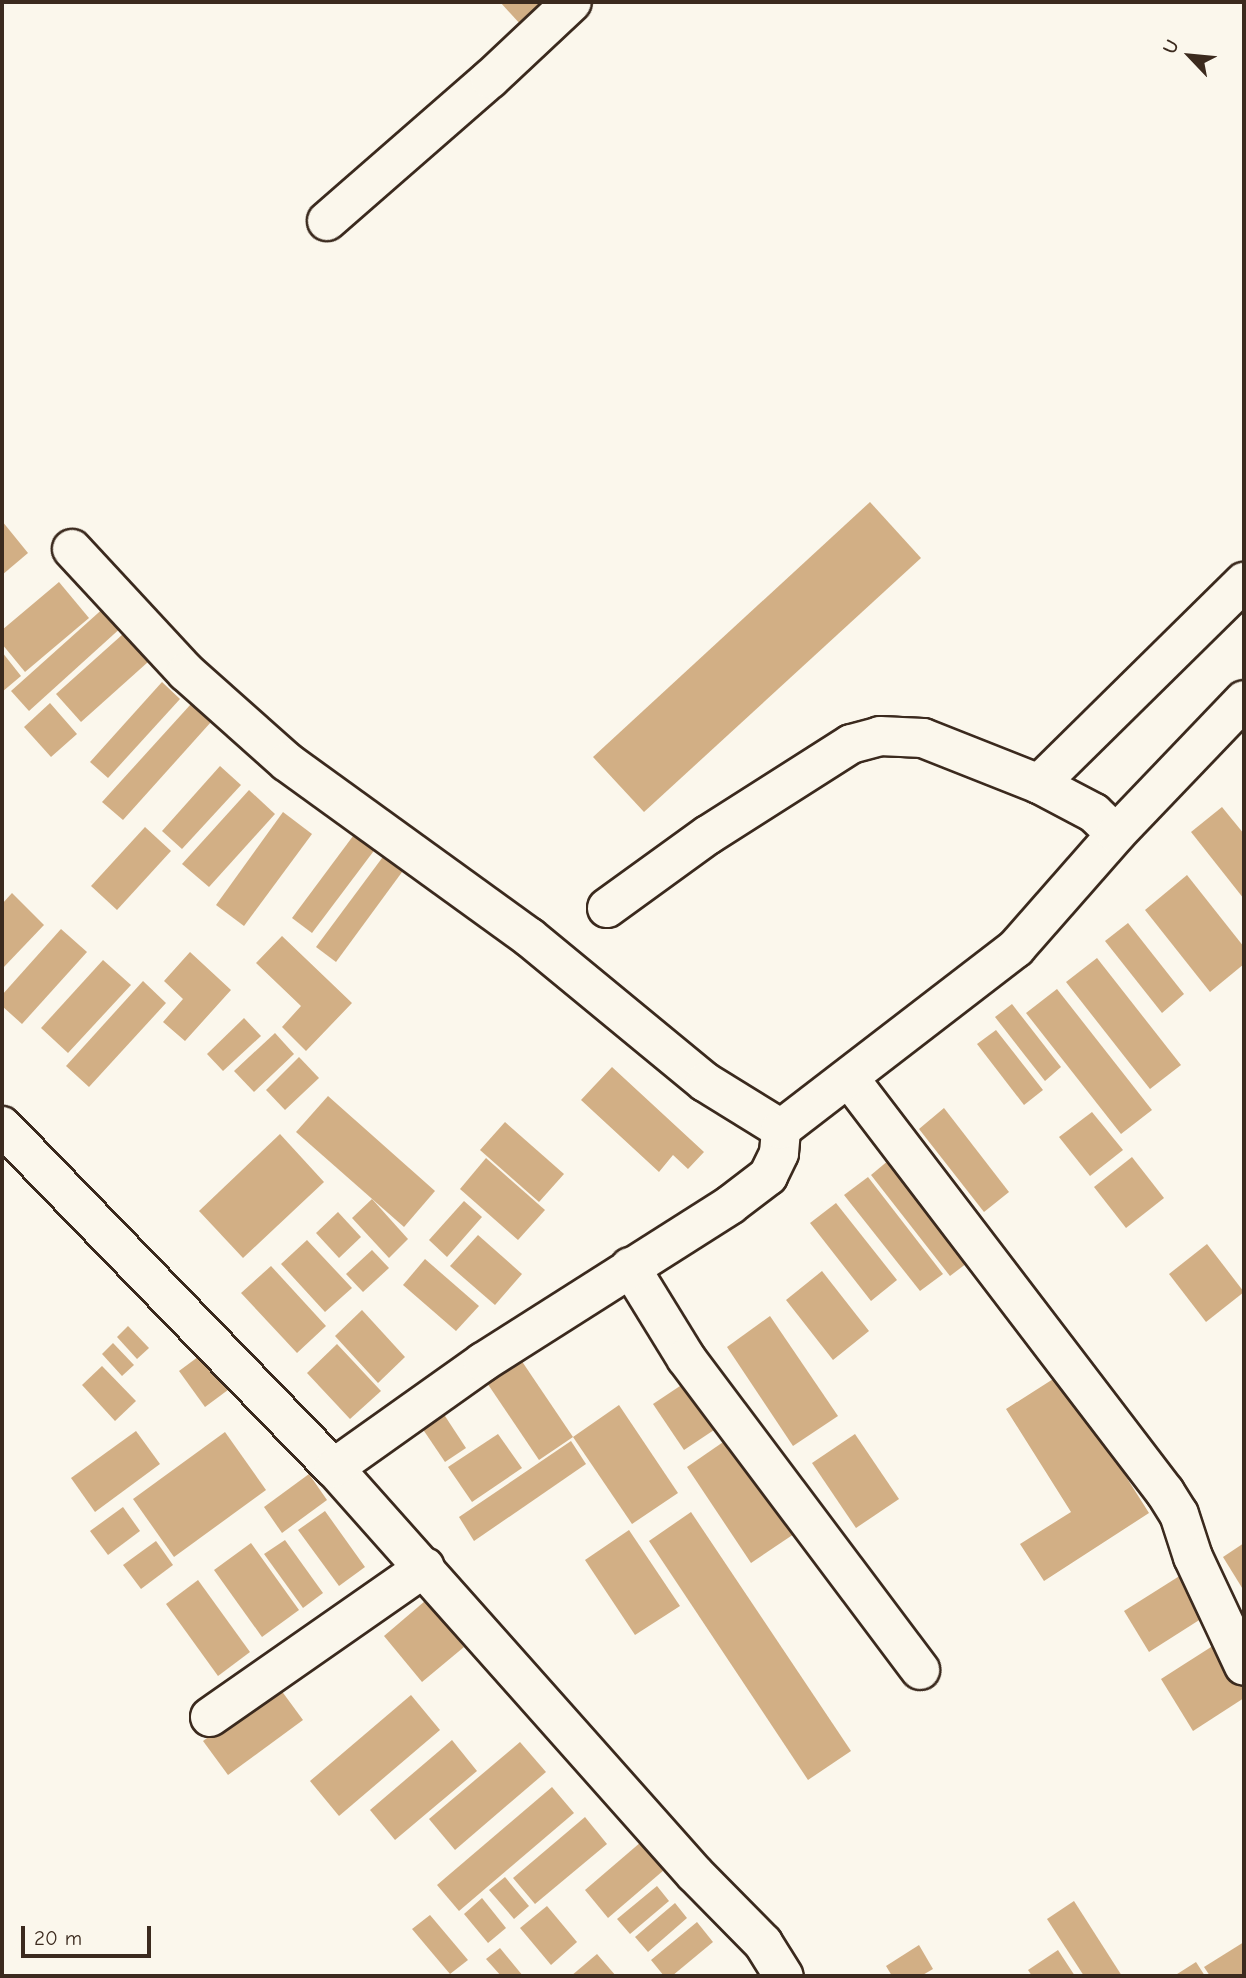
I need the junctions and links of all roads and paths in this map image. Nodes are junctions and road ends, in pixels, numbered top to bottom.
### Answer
1 (572, 2) edge
2 (327, 221) dead end
3 (72, 549) dead end
4 (1244, 582) edge
5 (1244, 700) edge
6 (1039, 784) junction
7 (1116, 834) junction
8 (607, 908) dead end
9 (849, 1078) junction
10 (2, 1126) edge
11 (781, 1129) junction
12 (630, 1266) junction
13 (334, 1468) junction
14 (425, 1567) junction
15 (1244, 1666) edge
16 (920, 1670) dead end
17 (210, 1717) dead end
18 (785, 1976) edge

1 - 2 street
3 - 11 street
4 - 6 street
5 - 7 street
6 - 7 street
6 - 8 street
7 - 9 street
9 - 11 street
9 - 15 street
10 - 13 street
11 - 12 street
12 - 13 street
12 - 16 street
13 - 14 street
14 - 17 street
14 - 18 street

